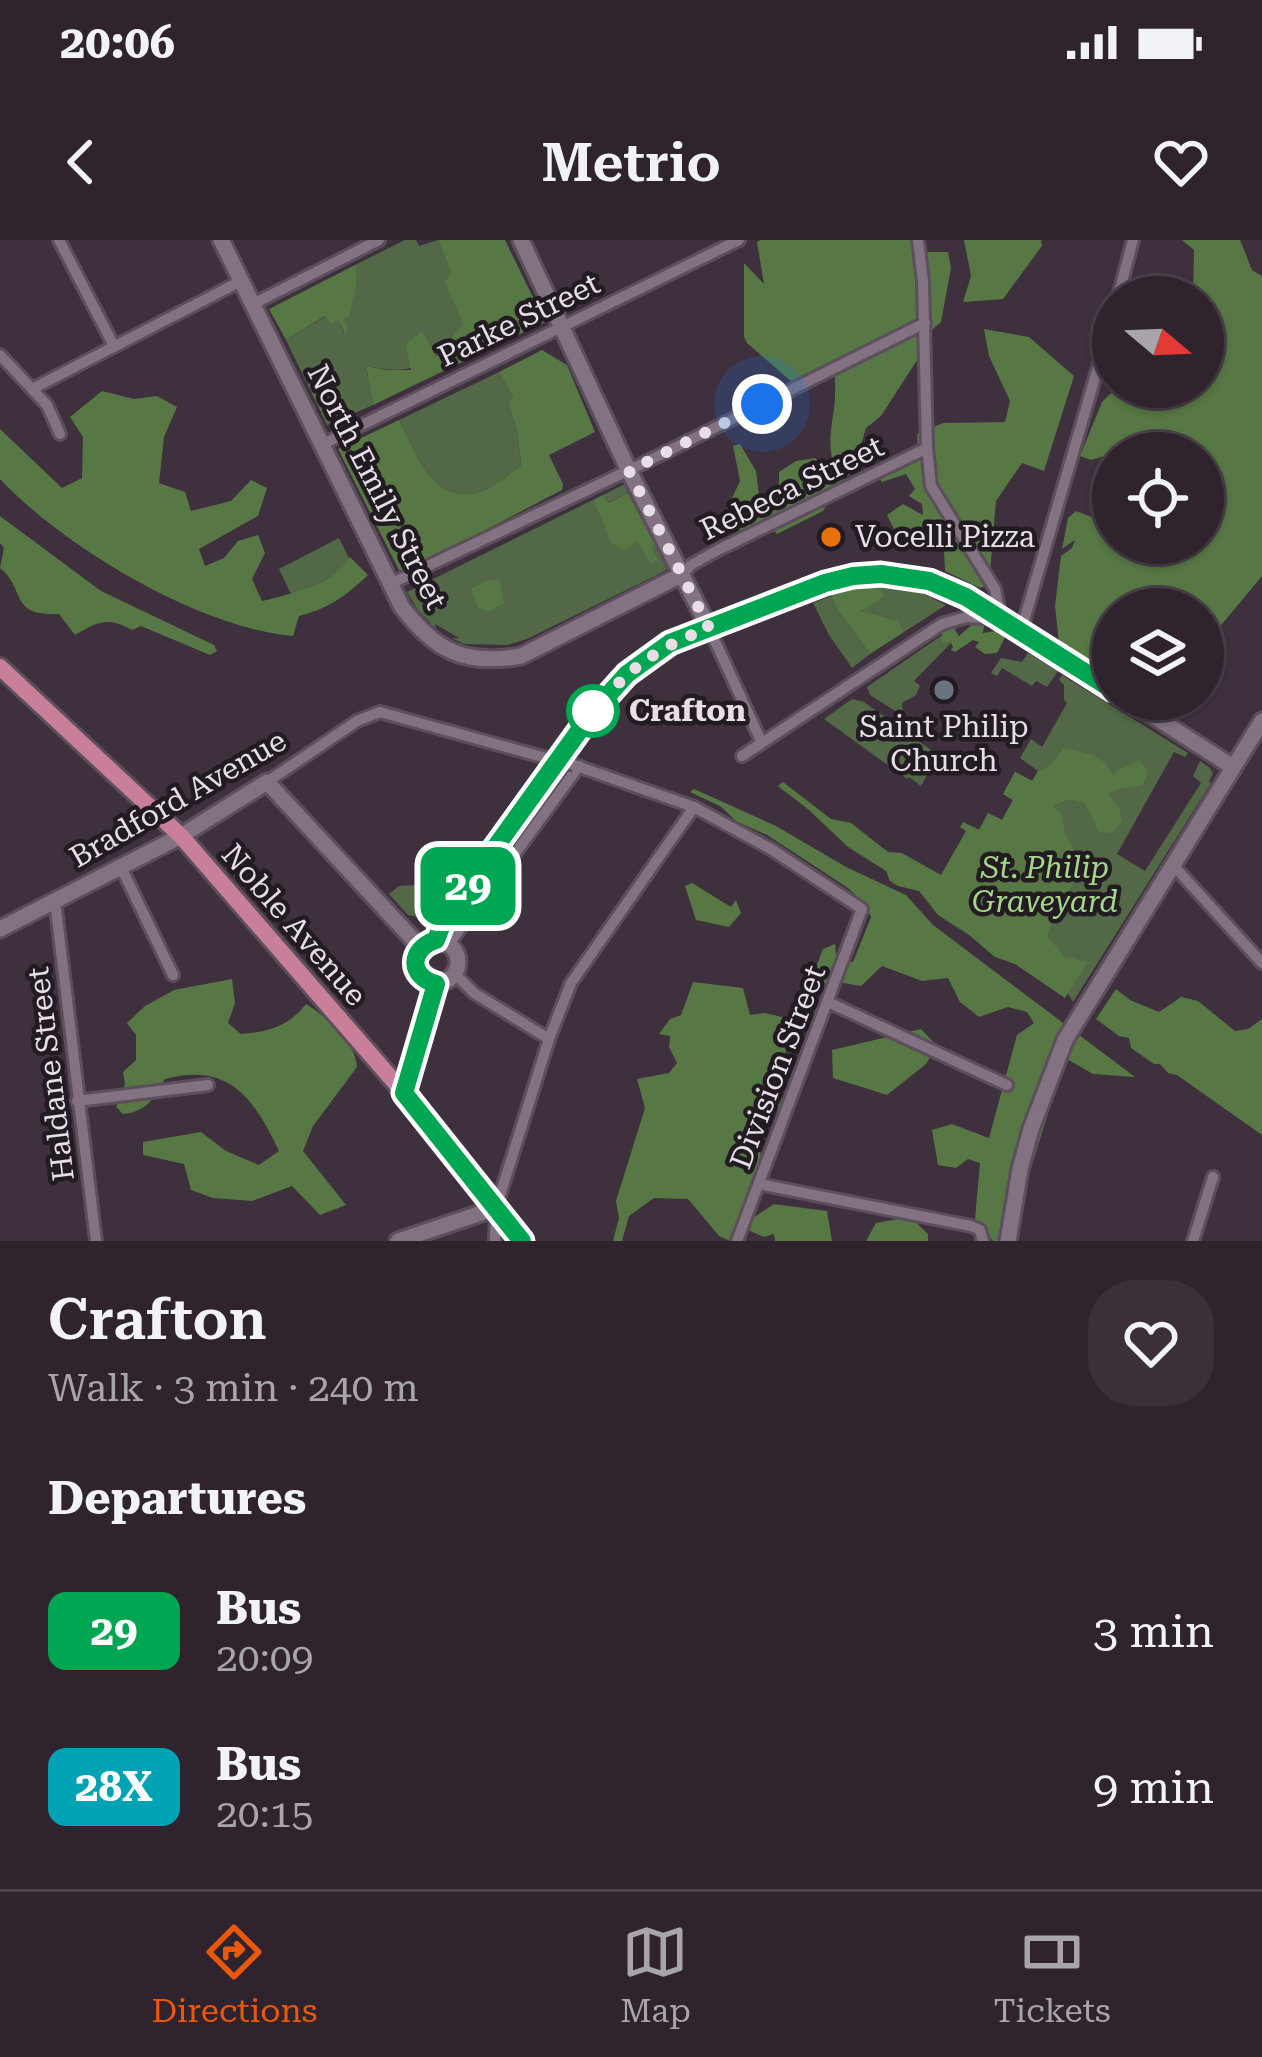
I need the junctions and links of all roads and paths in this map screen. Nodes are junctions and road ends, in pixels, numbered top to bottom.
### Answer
1 (59, 240) edge
2 (220, 240) edge
3 (379, 240) edge
4 (521, 240) edge
5 (739, 240) edge
6 (917, 240) edge
7 (1133, 240) edge
8 (1124, 276) edge
9 (241, 280) junction
10 (253, 304) junction
11 (925, 323) junction
12 (561, 326) junction
13 (114, 346) junction
14 (0, 355) edge
15 (1092, 388) edge
16 (32, 389) junction
17 (60, 434) dead end
18 (321, 445) junction
19 (927, 448) junction
20 (629, 471) junction
21 (681, 575) junction
22 (390, 584) junction
23 (1000, 619) junction
24 (709, 628) junction
25 (1021, 632) junction
26 (3, 676) edge
27 (1092, 677) edge
28 (1160, 720) edge
29 (1262, 722) edge
30 (760, 742) junction
31 (742, 756) dead end
32 (576, 766) junction
33 (1233, 767) junction
34 (267, 782) junction
35 (694, 807) junction
36 (181, 836) junction
37 (1172, 864) junction
38 (121, 867) junction
39 (55, 901) junction
40 (0, 928) edge
41 (435, 944) junction
42 (1262, 963) edge
43 (454, 974) junction
44 (173, 975) dead end
45 (436, 984) junction
46 (828, 1002) junction
47 (548, 1039) junction
48 (208, 1084) dead end
49 (1007, 1084) dead end
50 (404, 1093) junction
51 (77, 1101) junction
52 (1213, 1177) dead end
53 (759, 1184) junction
54 (496, 1208) junction
55 (96, 1241) edge
56 (398, 1241) edge
57 (495, 1241) edge
58 (522, 1241) edge
59 (737, 1241) edge
60 (983, 1241) edge
61 (1008, 1241) edge
62 (1192, 1241) edge

1 - 13 street
2 - 9 main road, North Emily Street
3 - 10 street
4 - 12 main road
5 - 12 street, Parke Street
6 - 11 street
7 - 8 street
9 - 10 main road, North Emily Street
9 - 13 street
10 - 18 main road, North Emily Street
11 - 19 street
11 - 20 street
12 - 18 street, Parke Street
12 - 20 main road
13 - 16 street
14 - 16 street
15 - 25 street
16 - 17 street
18 - 22 main road, North Emily Street
19 - 21 street, Rebeca Street
19 - 23 street
20 - 21 main road
20 - 22 street
21 - 22 main road, North Emily Street
21 - 24 main road
23 - 24 main road
23 - 25 main road
23 - 30 street
24 - 30 street
24 - 41 main road
25 - 27 main road
26 - 36 main road, Noble Avenue
28 - 33 main road
29 - 33 main road
30 - 31 street
32 - 34 street, Bradford Avenue, bridge
32 - 35 street
32 - 41 street
33 - 37 main road
34 - 36 main road, Bradford Avenue
34 - 41 main road
35 - 46 street, Division Street
35 - 47 street
36 - 38 main road, Bradford Avenue
36 - 50 main road, Noble Avenue
37 - 42 street
37 - 61 main road
38 - 39 main road, Bradford Avenue
38 - 44 street
39 - 40 main road, Bradford Avenue
39 - 51 street, Haldane Street
41 - 43 main road
41 - 45 main road
43 - 45 main road
43 - 47 street
45 - 50 street
46 - 49 street
46 - 53 street, Division Street
47 - 54 street
48 - 51 street
50 - 54 main road, Noble Avenue
51 - 55 street, Haldane Street
52 - 62 street
53 - 59 street, Division Street
53 - 60 street
54 - 56 main road
54 - 57 street
54 - 58 main road, Noble Avenue

